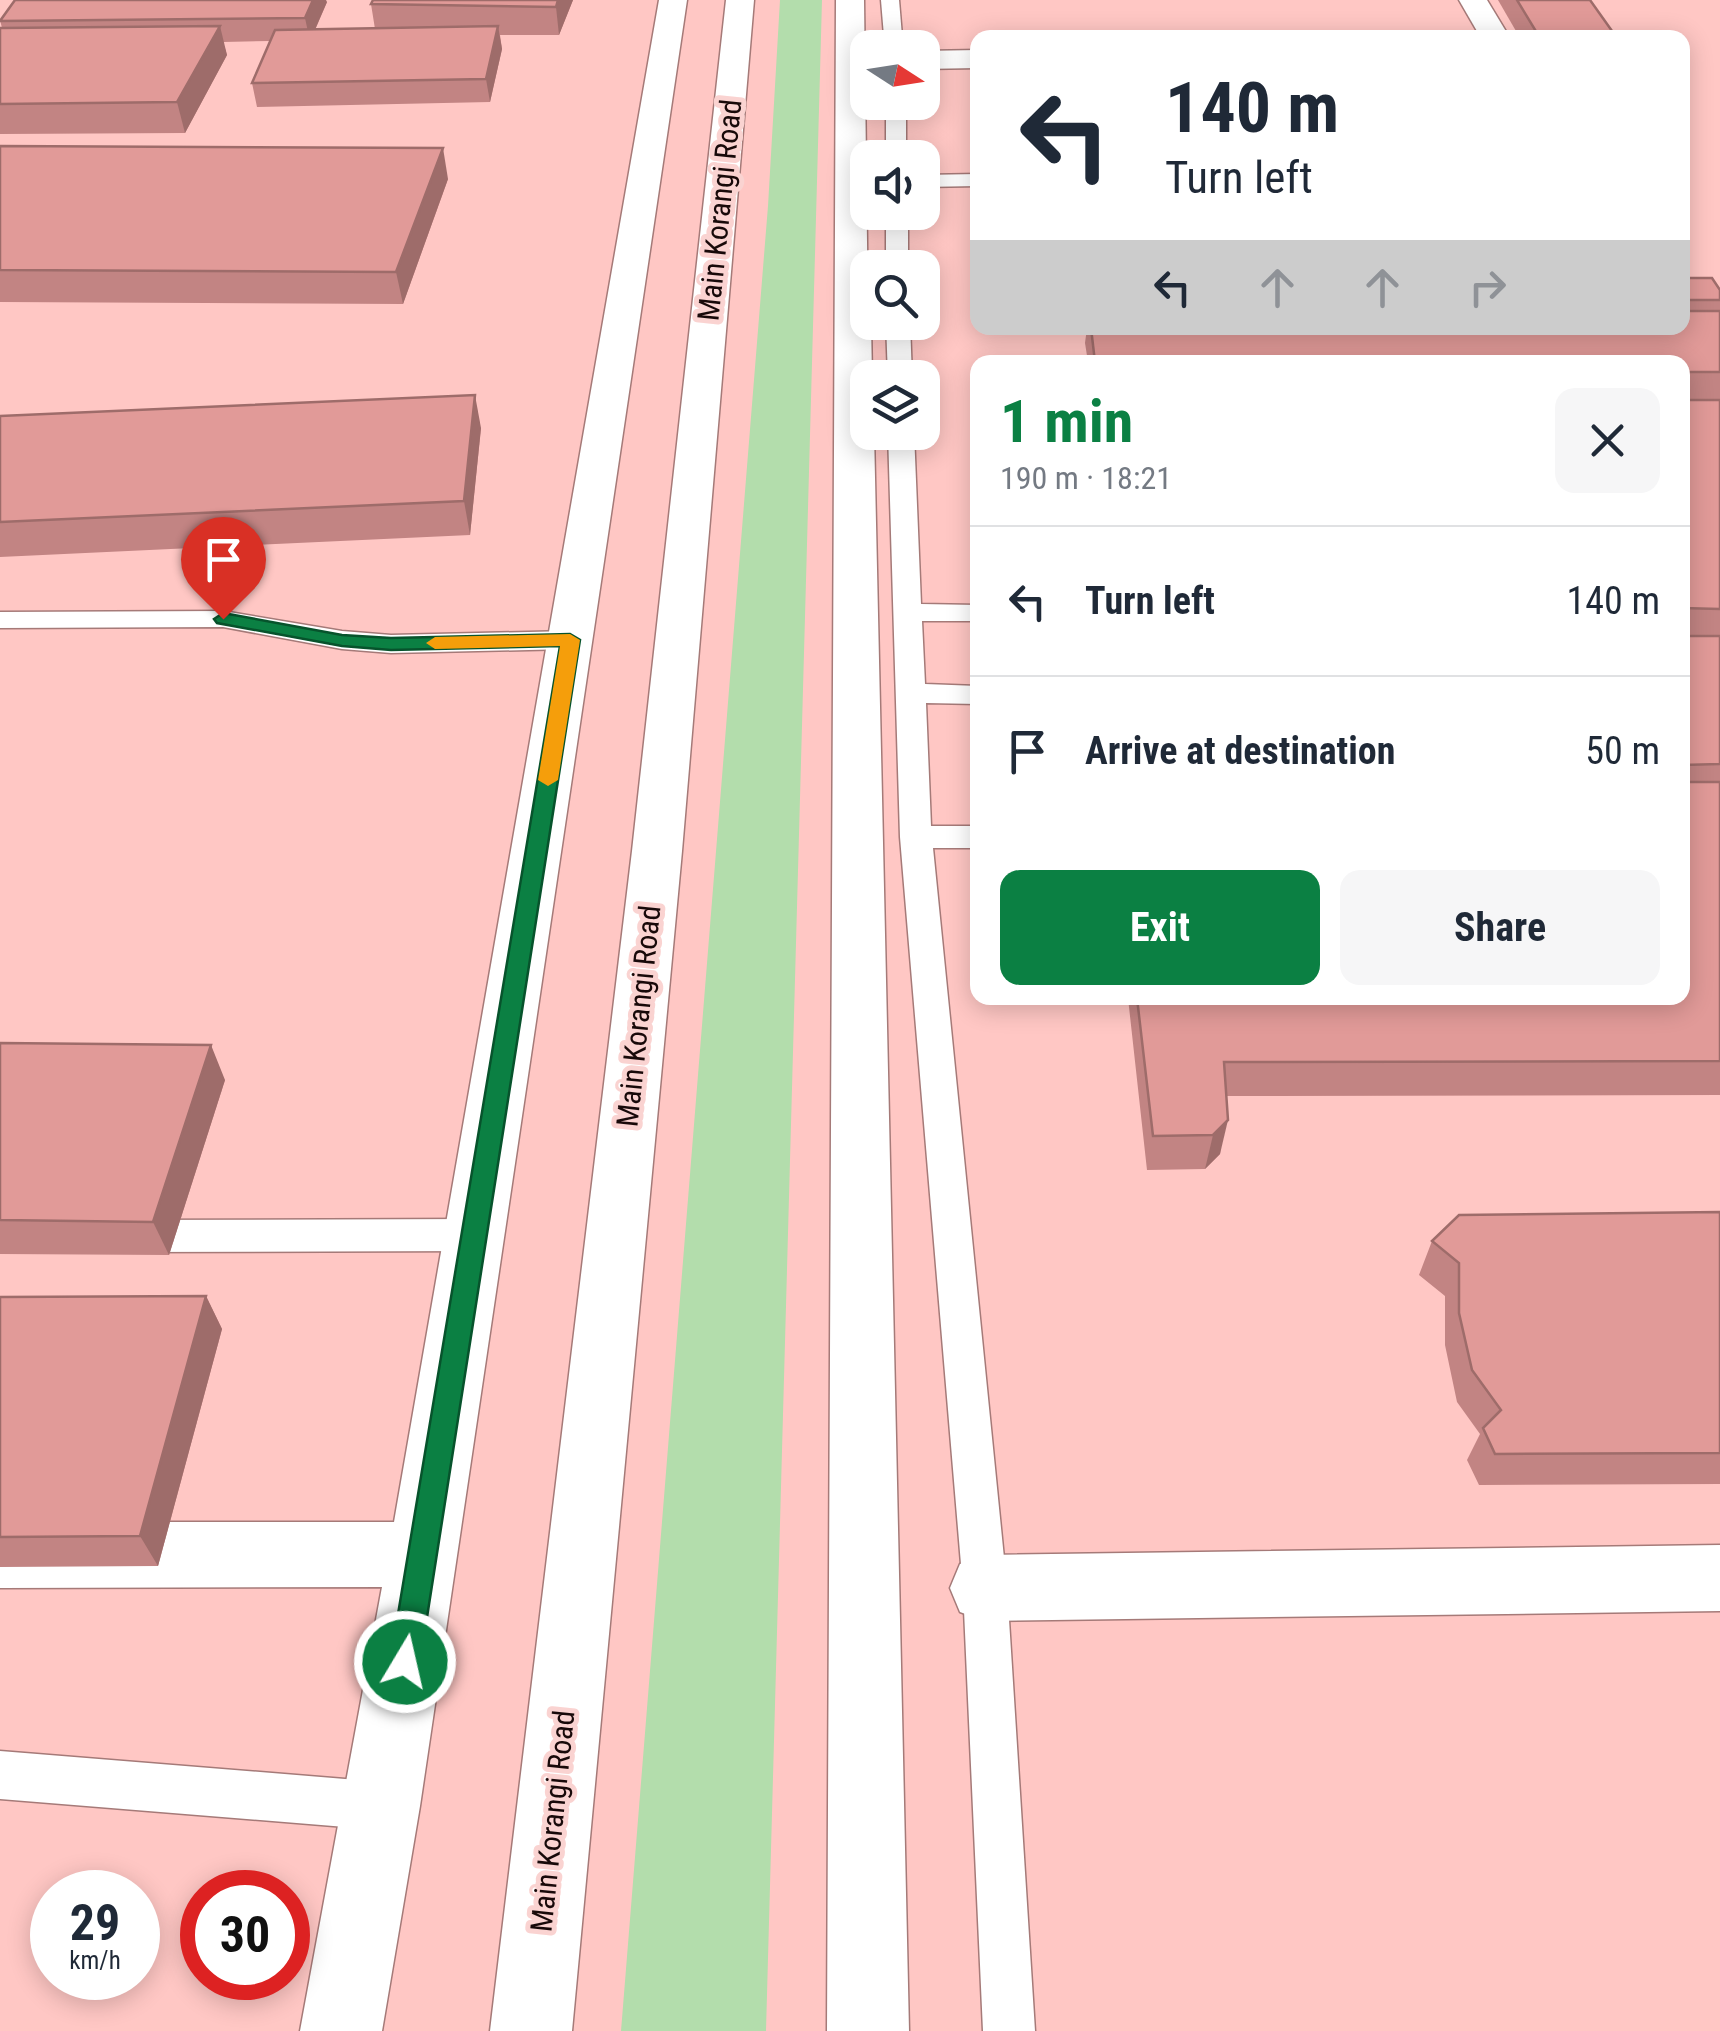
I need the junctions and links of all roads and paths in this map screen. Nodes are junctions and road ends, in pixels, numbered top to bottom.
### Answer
1 (673, 0) edge
2 (740, 0) edge
3 (850, 0) edge
4 (890, 0) edge
5 (1473, 0) edge
6 (892, 30) edge
7 (1491, 30) edge
8 (940, 60) edge
9 (970, 60) edge
10 (970, 180) edge
11 (940, 181) edge
12 (902, 450) edge
13 (906, 612) junction
14 (970, 613) edge
15 (0, 620) edge
16 (570, 640) junction
17 (908, 693) junction
18 (970, 695) edge
19 (916, 837) junction
20 (970, 837) edge
21 (474, 1235) junction
22 (99, 1236) edge
23 (423, 1554) junction
24 (0, 1556) edge
25 (1720, 1578) edge
26 (985, 1588) junction
27 (0, 1776) edge
28 (382, 1806) junction
29 (341, 2031) edge
30 (531, 2031) edge
31 (868, 2031) edge
32 (1009, 2031) edge

1 - 16 main road
2 - 30 main road, Main Korangi Road
3 - 31 main road
4 - 6 lane
5 - 7 main road
8 - 9 main road
10 - 11 lane
12 - 13 lane
13 - 14 lane
13 - 17 lane
15 - 16 lane
16 - 21 main road
17 - 18 lane
17 - 19 lane
19 - 20 lane
19 - 26 lane
21 - 22 lane
21 - 23 main road
23 - 24 main road
23 - 28 main road
25 - 26 main road
26 - 32 lane
27 - 28 lane
28 - 29 main road

